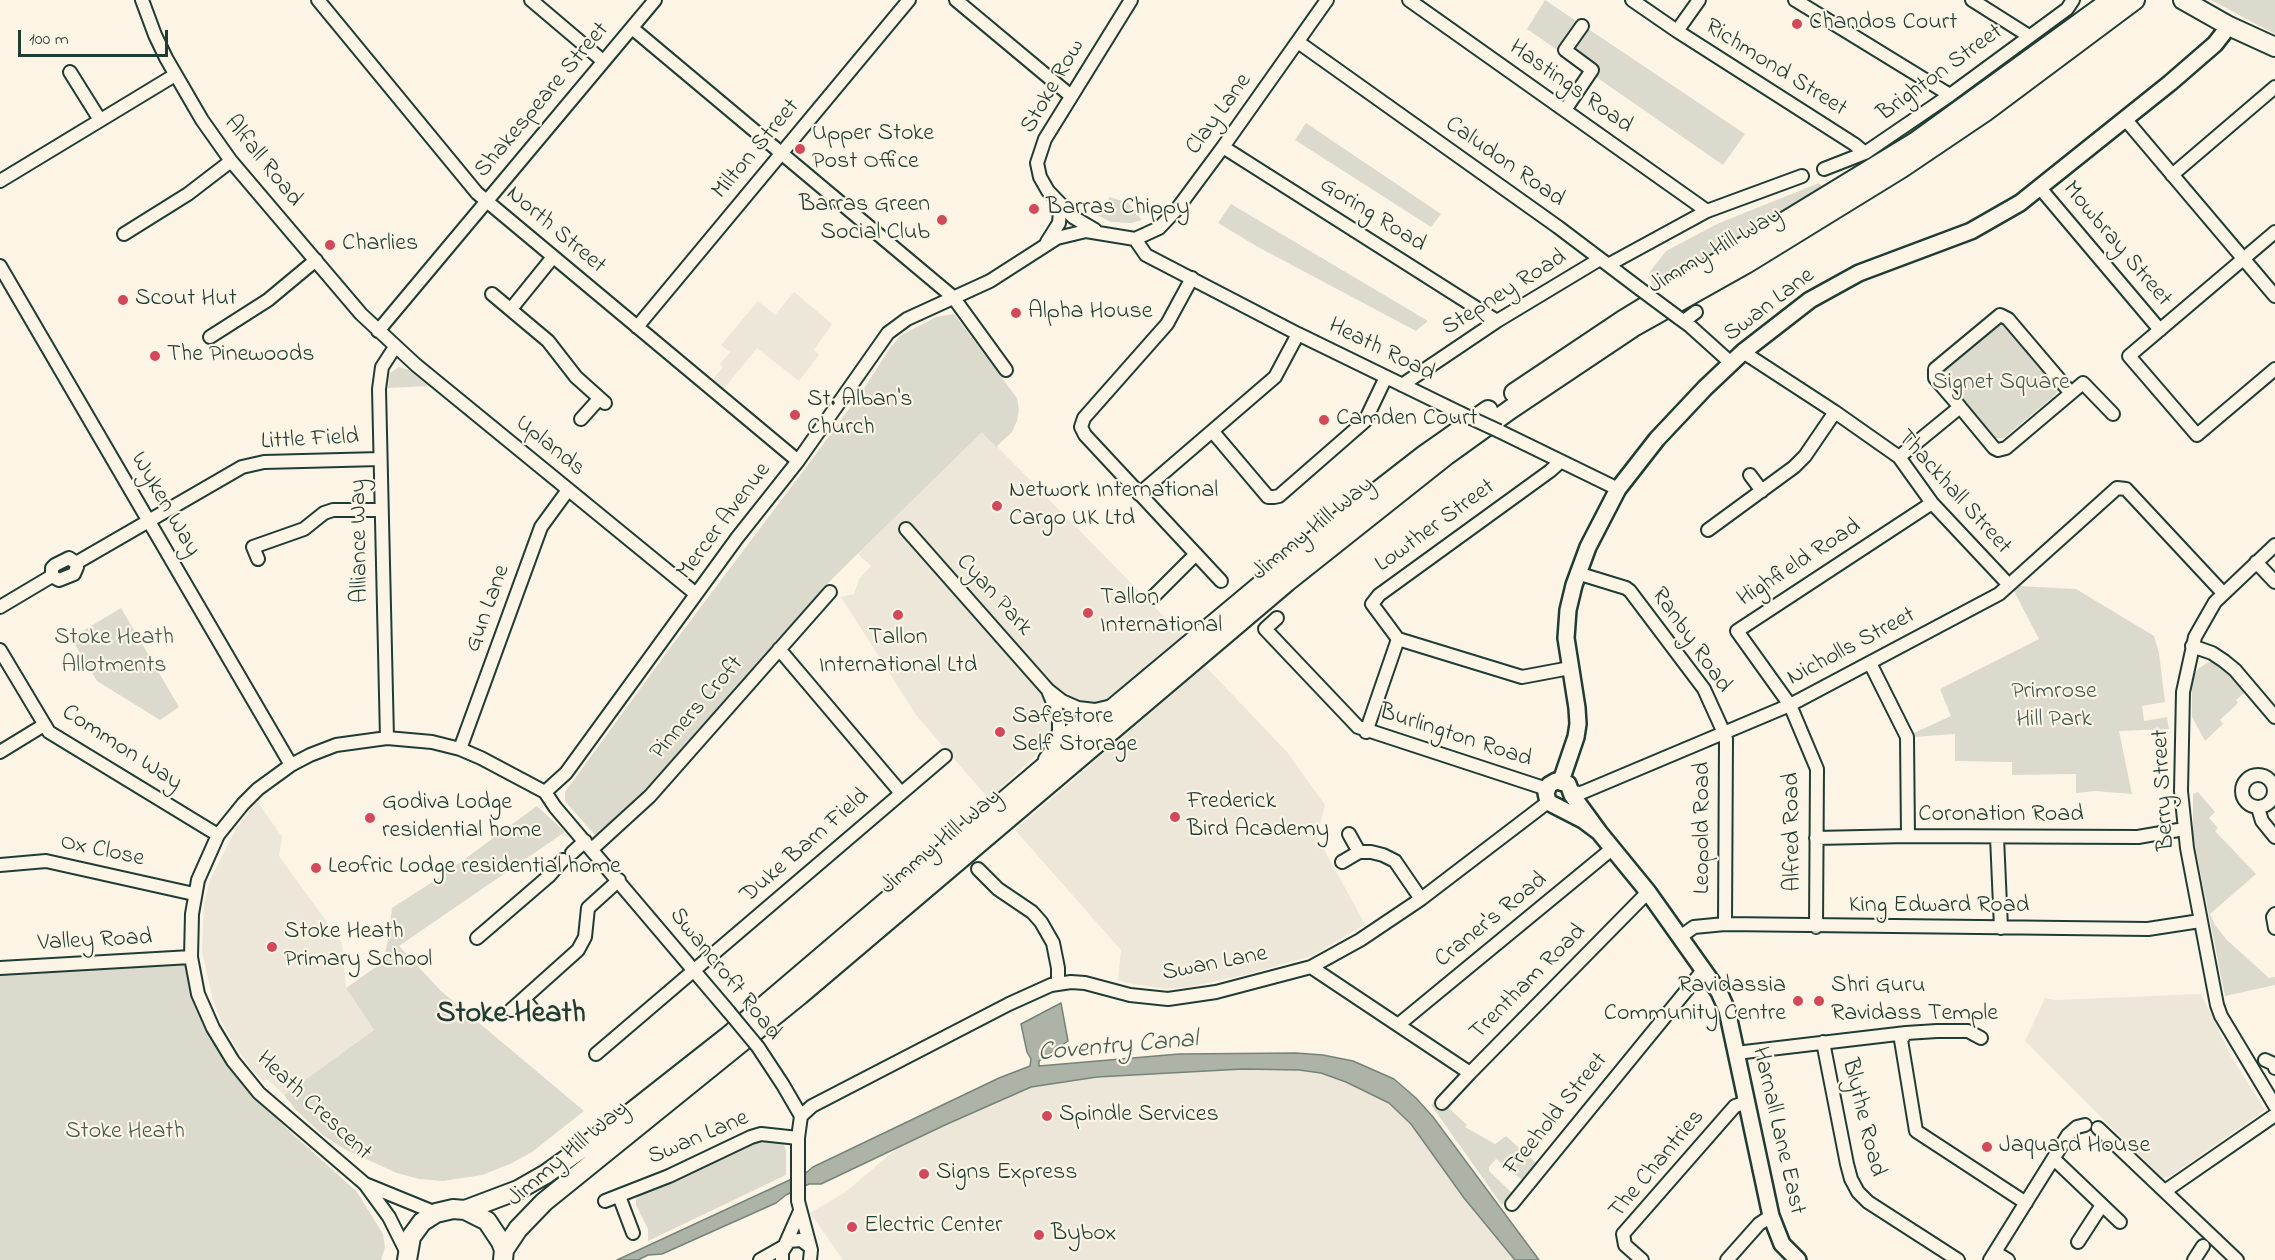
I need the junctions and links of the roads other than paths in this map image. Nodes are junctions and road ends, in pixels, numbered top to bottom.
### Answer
1 (142, 0) edge
2 (318, 0) edge
3 (531, 0) edge
4 (655, 0) edge
5 (909, 0) edge
6 (956, 0) edge
7 (1131, 0) edge
8 (1327, 0) edge
9 (1409, 0) edge
10 (1632, 0) edge
11 (1699, 0) edge
12 (1795, 0) edge
13 (1972, 0) edge
14 (2073, 0) edge
15 (2135, 0) edge
16 (2183, 0) edge
17 (2108, 8) edge
18 (1582, 26) dead end
19 (2229, 26) junction
20 (632, 28) junction
21 (1677, 31) junction
22 (2029, 36) junction
23 (1299, 42) junction
24 (2275, 48) edge
25 (603, 61) junction
26 (70, 72) dead end
27 (174, 75) junction
28 (2275, 87) edge
29 (1950, 95) junction
30 (1071, 96) junction
31 (1565, 110) junction
32 (100, 120) junction
33 (2126, 120) junction
34 (1223, 147) junction
35 (783, 152) junction
36 (1865, 153) junction
37 (231, 160) junction
38 (1824, 169) dead end
39 (2172, 175) junction
40 (1802, 176) dead end
41 (0, 182) edge
42 (2040, 188) junction
43 (1053, 197) junction
44 (487, 202) junction
45 (1707, 211) junction
46 (2275, 232) edge
47 (124, 234) dead end
48 (1104, 234) junction
49 (1135, 239) junction
50 (1041, 248) junction
51 (553, 257) junction
52 (2244, 259) junction
53 (316, 260) junction
54 (1604, 262) junction
55 (0, 266) edge
56 (1192, 278) junction
57 (492, 294) dead end
58 (2275, 296) edge
59 (953, 297) junction
60 (511, 309) junction
61 (1696, 312) dead end
62 (1681, 320) junction
63 (1497, 321) junction
64 (638, 327) junction
65 (2160, 330) junction
66 (378, 331) junction
67 (1298, 334) junction
68 (210, 337) dead end
69 (395, 347) junction
70 (1743, 352) junction
71 (1731, 363) junction
72 (2275, 369) edge
73 (1006, 370) dead end
74 (1386, 376) junction
75 (1402, 385) junction
76 (2070, 392) junction
77 (1960, 407) junction
78 (1835, 412) junction
79 (2113, 414) dead end
80 (581, 419) dead end
81 (1213, 432) junction
82 (1899, 457) junction
83 (380, 459) junction
84 (798, 461) junction
85 (1560, 462) junction
86 (1750, 476) dead end
87 (1618, 489) junction
88 (568, 490) junction
89 (1762, 491) junction
90 (1139, 494) junction
91 (1932, 503) junction
92 (381, 510) junction
93 (148, 520) junction
94 (906, 529) dead end
95 (1708, 530) dead end
96 (2275, 545) edge
97 (1196, 554) junction
98 (258, 559) dead end
99 (2256, 562) junction
100 (1577, 573) junction
101 (1221, 581) dead end
102 (2275, 582) edge
103 (2009, 585) junction
104 (830, 592) dead end
105 (2223, 593) junction
106 (696, 594) junction
107 (1153, 597) dead end
108 (0, 607) edge
109 (1277, 618) dead end
110 (1398, 639) junction
111 (2192, 646) junction
112 (779, 649) junction
113 (0, 650) edge
114 (1870, 663) junction
115 (1570, 668) junction
116 (1048, 690) junction
117 (1790, 705) junction
118 (1110, 706) junction
119 (2275, 717) edge
120 (44, 725) junction
121 (1366, 732) junction
122 (1724, 733) junction
123 (387, 738) junction
124 (1055, 743) junction
125 (460, 749) junction
126 (0, 752) edge
127 (945, 756) dead end
128 (291, 765) junction
129 (1561, 781) junction
130 (1024, 786) junction
131 (545, 792) junction
132 (901, 793) junction
133 (1572, 794) junction
134 (1552, 799) junction
135 (2258, 808) dead end
136 (2184, 829) junction
137 (1599, 832) junction
138 (1349, 834) dead end
139 (218, 835) junction
140 (1908, 836) junction
141 (1997, 837) junction
142 (2275, 837) edge
143 (1816, 838) junction
144 (588, 845) junction
145 (1613, 848) junction
146 (1359, 852) junction
147 (1342, 862) dead end
148 (0, 866) edge
149 (978, 869) dead end
150 (619, 880) junction
151 (1648, 892) junction
152 (194, 894) junction
153 (1421, 899) junction
154 (2275, 914) edge
155 (2200, 921) junction
156 (1725, 924) junction
157 (1816, 927) junction
158 (2001, 928) junction
159 (2275, 928) edge
160 (1680, 937) junction
161 (477, 938) dead end
162 (191, 957) junction
163 (1311, 967) junction
164 (0, 968) edge
165 (1704, 969) junction
166 (695, 970) junction
167 (1058, 984) junction
168 (524, 999) junction
169 (511, 1010) dead end
170 (534, 1011) dead end
171 (1398, 1025) junction
172 (1906, 1032) junction
173 (1980, 1038) dead end
174 (1823, 1041) junction
175 (1736, 1053) junction
176 (596, 1054) dead end
177 (1470, 1073) junction
178 (1747, 1102) junction
179 (1442, 1103) dead end
180 (2275, 1106) edge
181 (2275, 1114) edge
182 (801, 1116) junction
183 (2085, 1125) dead end
184 (2102, 1130) dead end
185 (798, 1138) junction
186 (2054, 1159) junction
187 (365, 1184) junction
188 (2165, 1191) junction
189 (620, 1196) junction
190 (605, 1202) dead end
191 (2026, 1203) junction
192 (1512, 1204) dead end
193 (2102, 1205) junction
194 (799, 1206) junction
195 (465, 1210) junction
196 (436, 1213) junction
197 (1771, 1216) junction
198 (2120, 1222) dead end
199 (633, 1233) dead end
200 (2078, 1242) dead end
201 (784, 1246) junction
202 (2203, 1246) dead end
203 (812, 1255) edge
204 (505, 1256) edge
205 (1992, 1256) edge
206 (407, 1257) edge
207 (760, 1260) edge
208 (782, 1260) edge
209 (1642, 1260) edge
210 (1727, 1260) edge
211 (1798, 1260) edge
212 (1958, 1260) edge
213 (2008, 1260) edge
214 (2194, 1260) edge
215 (2237, 1260) edge

1 - 27 street, Alfall Road
2 - 44 street, North Street
3 - 25 street
4 - 20 street, Shakespeare Street
5 - 35 street, Milton Street
6 - 30 street
7 - 30 street, Stoke Row
8 - 23 street, Clay Lane
9 - 31 street, Hastings Road
10 - 21 street, Richmond Street
11 - 21 street
12 - 29 street
13 - 22 street
14 - 22 street, Brighton Street
15 - 17 highway, Jimmy Hill Way
16 - 19 highway
17 - 118 highway, Jimmy Hill Way
17 - 204 highway, Jimmy Hill Way
18 - 31 street
19 - 24 highway
19 - 33 main road, Swan Lane
20 - 25 street, Shakespeare Street
20 - 35 street
21 - 36 street, Richmond Street
22 - 29 street, Brighton Street
23 - 34 street, Clay Lane
23 - 54 street, Caludon Road
25 - 44 street, Shakespeare Street
26 - 32 street
27 - 32 street
27 - 37 street, Alfall Road
28 - 39 street
29 - 36 street, Brighton Street
30 - 43 street, Stoke Row
31 - 45 street, Hastings Road
32 - 41 street
33 - 39 street
33 - 42 main road, Swan Lane
34 - 49 street, Clay Lane
34 - 63 street, Goring Road
35 - 59 street
35 - 64 street, Milton Street
36 - 38 street, Brighton Street
37 - 47 street
37 - 53 street, Alfall Road
39 - 52 street
40 - 45 street
42 - 65 street, Mowbray Street
42 - 70 main road, Swan Lane
43 - 48 street
43 - 50 street
44 - 51 street, North Street
44 - 66 street
45 - 54 street
46 - 52 street
48 - 49 street
48 - 50 street, Mercer Avenue
49 - 56 street, Heath Road
50 - 59 street, Mercer Avenue
51 - 60 street
51 - 64 street, North Street
52 - 58 street
52 - 65 street
53 - 66 street, Alfall Road
53 - 68 street
54 - 62 street, Caludon Road, bridge
54 - 63 street, Stepney Road
55 - 93 street, Wyken Way
56 - 67 street, Heath Road
56 - 90 street
57 - 60 street
59 - 73 street
59 - 84 street, Mercer Avenue
60 - 80 street
61 - 62 street
62 - 71 street, Caludon Road
63 - 75 street, Stepney Road
64 - 84 street, North Street
65 - 72 street
66 - 69 street, Uplands
67 - 74 street, Heath Road
67 - 81 street
69 - 83 street, Alliance Way
69 - 88 street, Uplands
70 - 71 main road, Swan Lane
70 - 78 street, Thackhall Street
71 - 87 main road, Swan Lane
74 - 75 street, Heath Road
74 - 81 street
75 - 85 street, Heath Road, bridge
76 - 77 street
76 - 77 street
76 - 79 street
77 - 82 street
78 - 82 street, Thackhall Street
78 - 89 street
81 - 90 street
82 - 91 street, Thackhall Street
83 - 92 street, Alliance Way
83 - 93 street, Little Field
84 - 106 street, Mercer Avenue
85 - 87 street, Heath Road
85 - 110 street, Lowther Street
86 - 89 street
87 - 100 main road, Swan Lane
88 - 106 street, Uplands
88 - 125 street, Gun Lane
89 - 95 street
90 - 97 street
91 - 103 street, Thackhall Street
91 - 117 street, Highfield Road
92 - 98 street
92 - 123 street, Alliance Way
93 - 108 street, Little Field
93 - 128 street, Wyken Way
94 - 116 street, Cyan Park
96 - 99 street, Berry Street
97 - 101 street
97 - 107 street
99 - 102 street
99 - 105 street, Berry Street
100 - 115 main road, Swan Lane
100 - 122 street, Ranby Road
103 - 105 street, Nicholls Street
103 - 114 street, Nicholls Street
104 - 112 street, Pinners Croft
105 - 111 street, Berry Street
106 - 131 street, Mercer Avenue
109 - 121 street, Burlington Road
110 - 115 street
110 - 121 street
111 - 119 street
111 - 136 street, Berry Street
112 - 132 street
112 - 144 street, Pinners Croft
113 - 120 street, Common Way
114 - 117 street, Nicholls Street
114 - 140 street
115 - 129 main road, Swan Lane
116 - 118 street, Cyan Park
116 - 124 street, Cyan Park
117 - 122 street, Nicholls Street
117 - 143 street, Alfred Road
118 - 124 street, Cyan Park
118 - 130 highway, Jimmy Hill Way
120 - 126 street
120 - 139 street, Common Way
121 - 134 street, Burlington Road
122 - 133 street, Nicholls Street
122 - 156 street, Leopold Road
123 - 125 street, Heath Crescent
123 - 128 street, Heath Crescent
124 - 130 street, Cyan Park
125 - 131 street, Heath Crescent
127 - 132 street, Duke Barn Field
128 - 139 street, Heath Crescent
129 - 133 main road
129 - 134 main road
130 - 195 highway, Jimmy Hill Way
131 - 144 street, Swancroft Road
132 - 166 street, Duke Barn Field
133 - 134 main road
133 - 137 main road, Harnall Lane East
134 - 137 main road, Harnall Lane East
134 - 153 street, Swan Lane
135 - 142 street
136 - 141 street, Coronation Road
136 - 155 street, Berry Street
137 - 145 main road, Harnall Lane East
138 - 146 street
139 - 152 street, Heath Crescent
140 - 141 street, Coronation Road
140 - 143 street, Coronation Road
141 - 158 street
143 - 157 street, Alfred Road
144 - 150 street, Swancroft Road
144 - 161 street, Pinners Croft
145 - 151 main road, Harnall Lane East
145 - 171 street, Craner's Road
146 - 147 street
146 - 153 street
148 - 152 street, Ox Close
149 - 167 street
150 - 166 street, Swancroft Road
150 - 168 street
151 - 160 main road, Harnall Lane East
151 - 177 street, Trentham Road
152 - 162 street, Heath Crescent
153 - 163 street, Swan Lane
154 - 159 street
155 - 158 street, King Edward Road
155 - 180 street, Berry Street
156 - 157 street, King Edward Road
156 - 160 street, King Edward Road
157 - 158 street, King Edward Road
160 - 165 main road, Harnall Lane East
162 - 164 street, Valley Road
162 - 187 street, Heath Crescent
163 - 167 street, Swan Lane
163 - 171 street
165 - 175 main road, Harnall Lane East
165 - 192 street, Freehold Street
166 - 176 street, Duke Barn Field
166 - 182 street, Swancroft Road, bridge
167 - 182 street, Swan Lane
168 - 169 street
168 - 170 street
171 - 177 street
172 - 173 street
172 - 174 street
172 - 191 street
174 - 175 street
174 - 212 street, Blythe Road
175 - 178 main road, Harnall Lane East
177 - 179 street, Trentham Road
178 - 197 main road, Harnall Lane East
178 - 209 street, The Chantries
181 - 188 street
182 - 185 street
183 - 186 street
184 - 188 street
185 - 189 street, Swan Lane
185 - 194 street
186 - 191 street
186 - 193 street
187 - 196 street, Heath Crescent
187 - 206 street, Heath Crescent
188 - 215 street
189 - 190 street, Swan Lane
189 - 199 street
191 - 205 street
193 - 198 street
193 - 200 street
194 - 201 street
194 - 203 street
195 - 196 highway, Jimmy Hill Way
195 - 204 highway
196 - 206 highway
197 - 210 street
197 - 211 main road, Harnall Lane East
201 - 203 street
201 - 207 street
201 - 208 street
202 - 214 street
205 - 213 street

